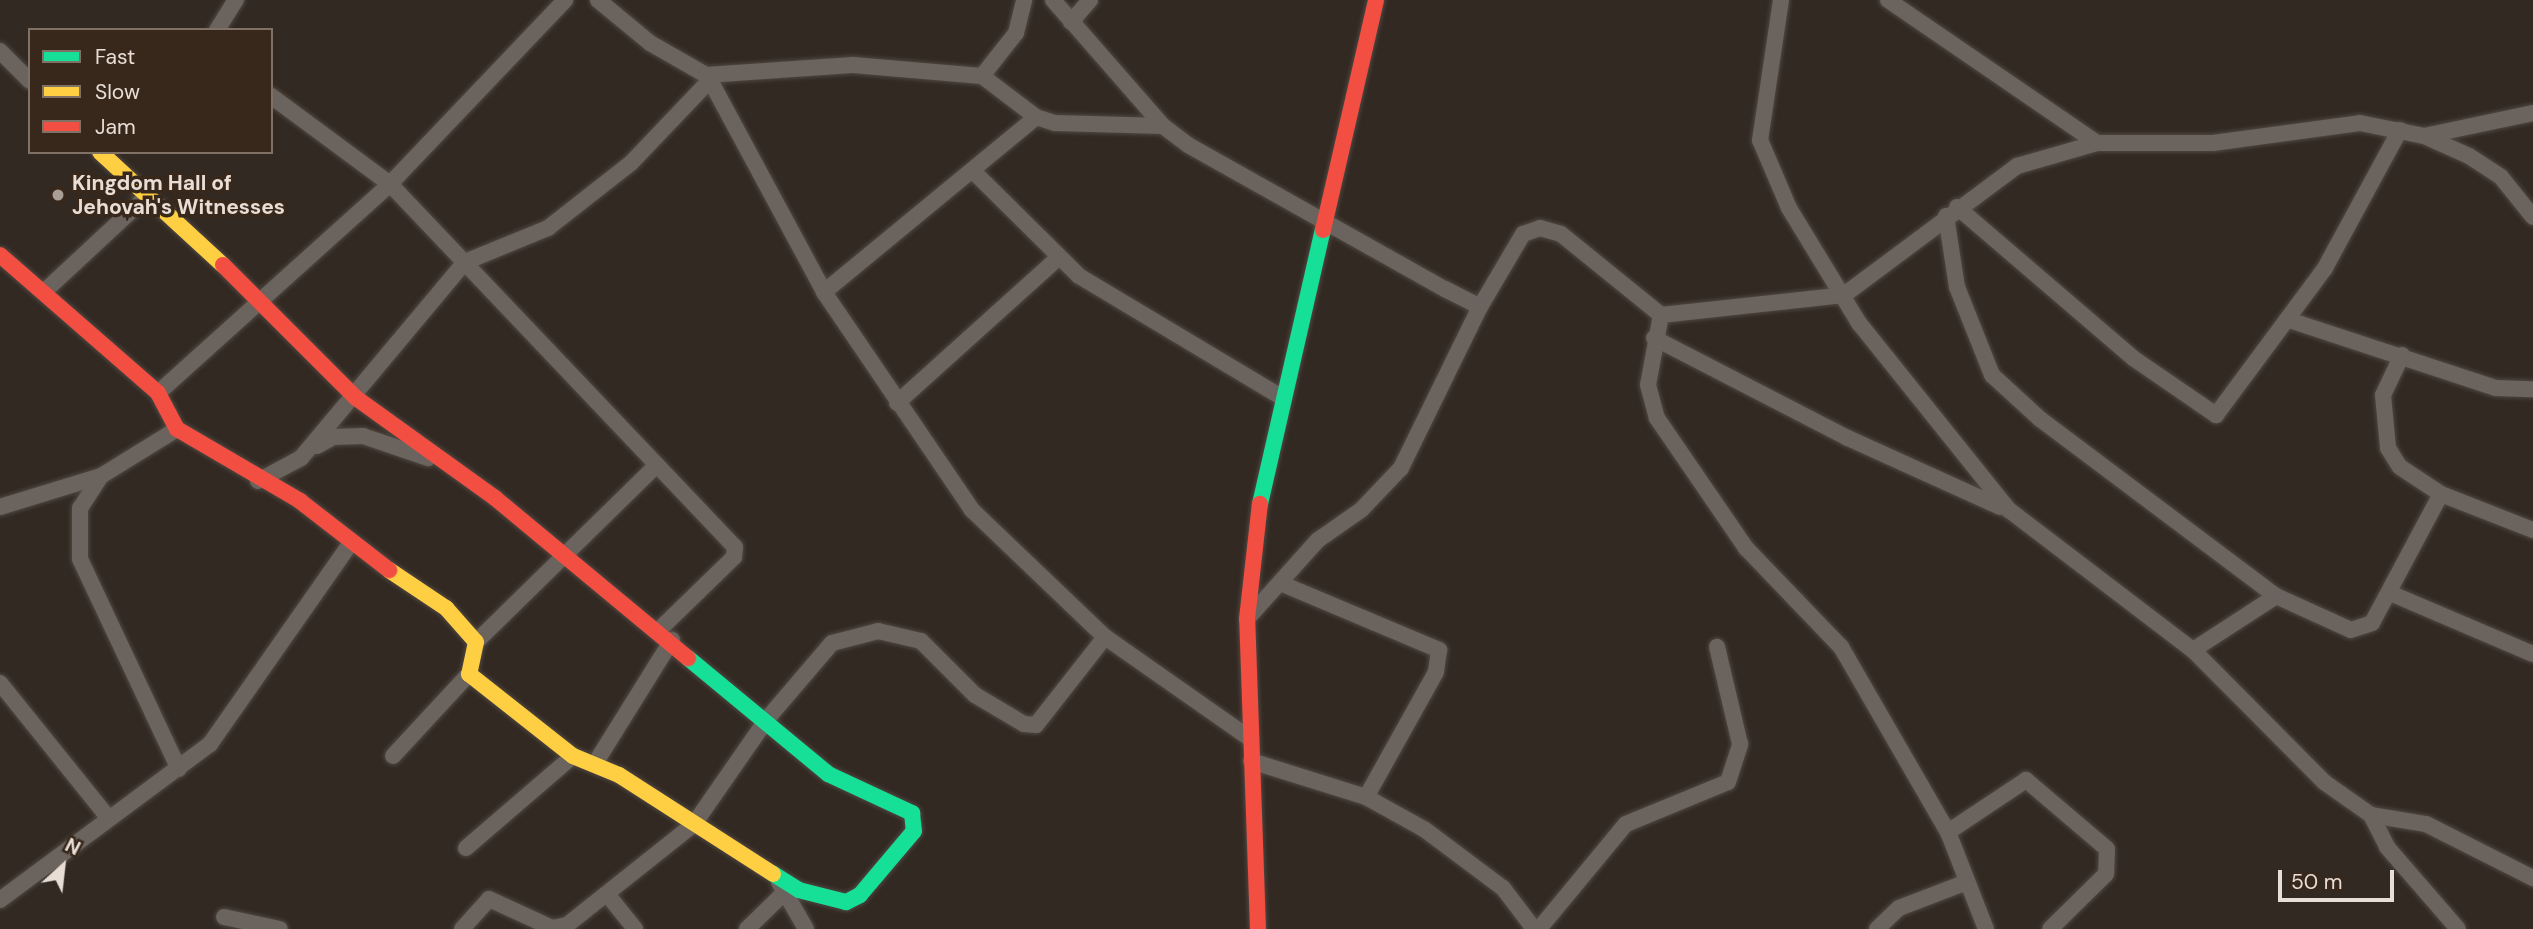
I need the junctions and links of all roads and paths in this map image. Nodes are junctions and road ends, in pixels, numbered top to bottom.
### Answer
1 (236, 0) edge
2 (565, 0) edge
3 (598, 0) edge
4 (1024, 0) edge
5 (1053, 0) edge
6 (1090, 0) edge
7 (1376, 0) edge
8 (1781, 0) edge
9 (1888, 0) edge
10 (1071, 22) junction
11 (218, 28) edge
12 (0, 51) edge
13 (982, 76) junction
14 (708, 78) junction
15 (28, 79) edge
16 (273, 97) edge
17 (2533, 113) edge
18 (1036, 117) junction
19 (1163, 126) junction
20 (2400, 130) junction
21 (2424, 136) junction
22 (2097, 143) junction
23 (102, 154) edge
24 (975, 173) junction
25 (390, 184) junction
26 (145, 198) junction
27 (1952, 212) junction
28 (2533, 217) edge
29 (1322, 225) junction
30 (0, 255) edge
31 (1058, 258) junction
32 (465, 262) junction
33 (46, 290) junction
34 (824, 292) junction
35 (1844, 295) junction
36 (259, 298) junction
37 (1480, 307) junction
38 (1661, 315) junction
39 (2289, 320) junction
40 (1654, 338) junction
41 (2402, 355) junction
42 (2533, 389) edge
43 (158, 393) junction
44 (1281, 397) junction
45 (356, 398) junction
46 (897, 403) junction
47 (177, 429) junction
48 (301, 458) junction
49 (657, 465) junction
50 (101, 476) junction
51 (257, 481) junction
52 (2441, 494) junction
53 (495, 498) junction
54 (0, 507) edge
55 (2009, 510) junction
56 (2533, 530) edge
57 (349, 544) junction
58 (563, 556) junction
59 (1280, 583) junction
60 (2390, 593) junction
61 (2276, 596) junction
62 (1247, 619) junction
63 (659, 630) junction
64 (1105, 637) junction
65 (672, 640) junction
66 (476, 642) junction
67 (1717, 647) dead end
68 (2193, 649) junction
69 (2533, 654) edge
70 (469, 674) junction
71 (0, 682) edge
72 (767, 719) junction
73 (1250, 737) junction
74 (573, 755) junction
75 (393, 757) dead end
76 (1251, 761) junction
77 (596, 762) junction
78 (179, 769) junction
79 (1366, 797) junction
80 (2371, 815) junction
81 (107, 816) junction
82 (694, 824) junction
83 (1948, 832) junction
84 (466, 848) dead end
85 (776, 877) junction
86 (2533, 878) edge
87 (1964, 883) junction
88 (786, 891) junction
89 (607, 894) junction
90 (1, 898) edge
91 (224, 917) dead end
92 (280, 929) edge
93 (461, 929) edge
94 (635, 929) edge
95 (747, 929) edge
96 (806, 929) edge
97 (1258, 929) edge
98 (1534, 929) edge
99 (1539, 929) edge
100 (1877, 929) edge
101 (1986, 929) edge
102 (2050, 929) edge
103 (2458, 929) edge

1 - 11 street
2 - 25 street
3 - 14 street
4 - 13 street
5 - 10 street
6 - 10 street
7 - 29 street
8 - 35 street
9 - 22 street
10 - 19 street
12 - 15 street
13 - 14 street
13 - 18 street
14 - 32 street
14 - 34 street
16 - 25 street
17 - 21 street
18 - 19 street
18 - 24 street
19 - 29 street
20 - 21 street
20 - 22 street
20 - 39 street
21 - 28 street
22 - 27 street
23 - 26 street
24 - 31 street
24 - 34 street
25 - 32 street
25 - 36 street
26 - 33 street
26 - 36 street
27 - 35 street
27 - 39 street
27 - 61 street
29 - 37 street
29 - 44 street
30 - 33 street
31 - 44 street
31 - 46 street
32 - 45 street
32 - 49 street
33 - 43 street
34 - 46 street
35 - 38 street
35 - 55 street
36 - 43 street
36 - 45 street
37 - 38 street
37 - 59 street
38 - 40 street
39 - 41 street
40 - 55 street
40 - 83 street
41 - 42 street
41 - 52 street
43 - 47 street
44 - 62 street
45 - 48 street
45 - 53 street
46 - 64 street
47 - 50 street
47 - 51 street
48 - 51 street
48 - 53 street
49 - 58 street
49 - 63 street
50 - 54 street
50 - 78 street
51 - 57 street
52 - 56 street
52 - 60 street
53 - 58 street
55 - 68 street
57 - 66 street
57 - 78 street
58 - 63 street
58 - 66 street
59 - 62 street
59 - 79 street
60 - 61 street
60 - 69 street
61 - 68 street
62 - 73 street
63 - 65 street
64 - 72 street
64 - 73 street
65 - 72 street
65 - 77 street
66 - 70 street
67 - 99 street
68 - 80 street
70 - 74 street
70 - 75 street
71 - 81 street
72 - 82 street
72 - 85 street
73 - 76 street
74 - 77 street
74 - 84 street
76 - 79 street
76 - 97 street
77 - 82 street
78 - 81 street
79 - 98 street
80 - 86 street
80 - 103 street
81 - 90 street
82 - 85 street
82 - 89 street
83 - 87 street
83 - 102 street
85 - 88 street
87 - 100 street
87 - 101 street
88 - 95 street
88 - 96 street
89 - 93 street
89 - 94 street
91 - 92 street

